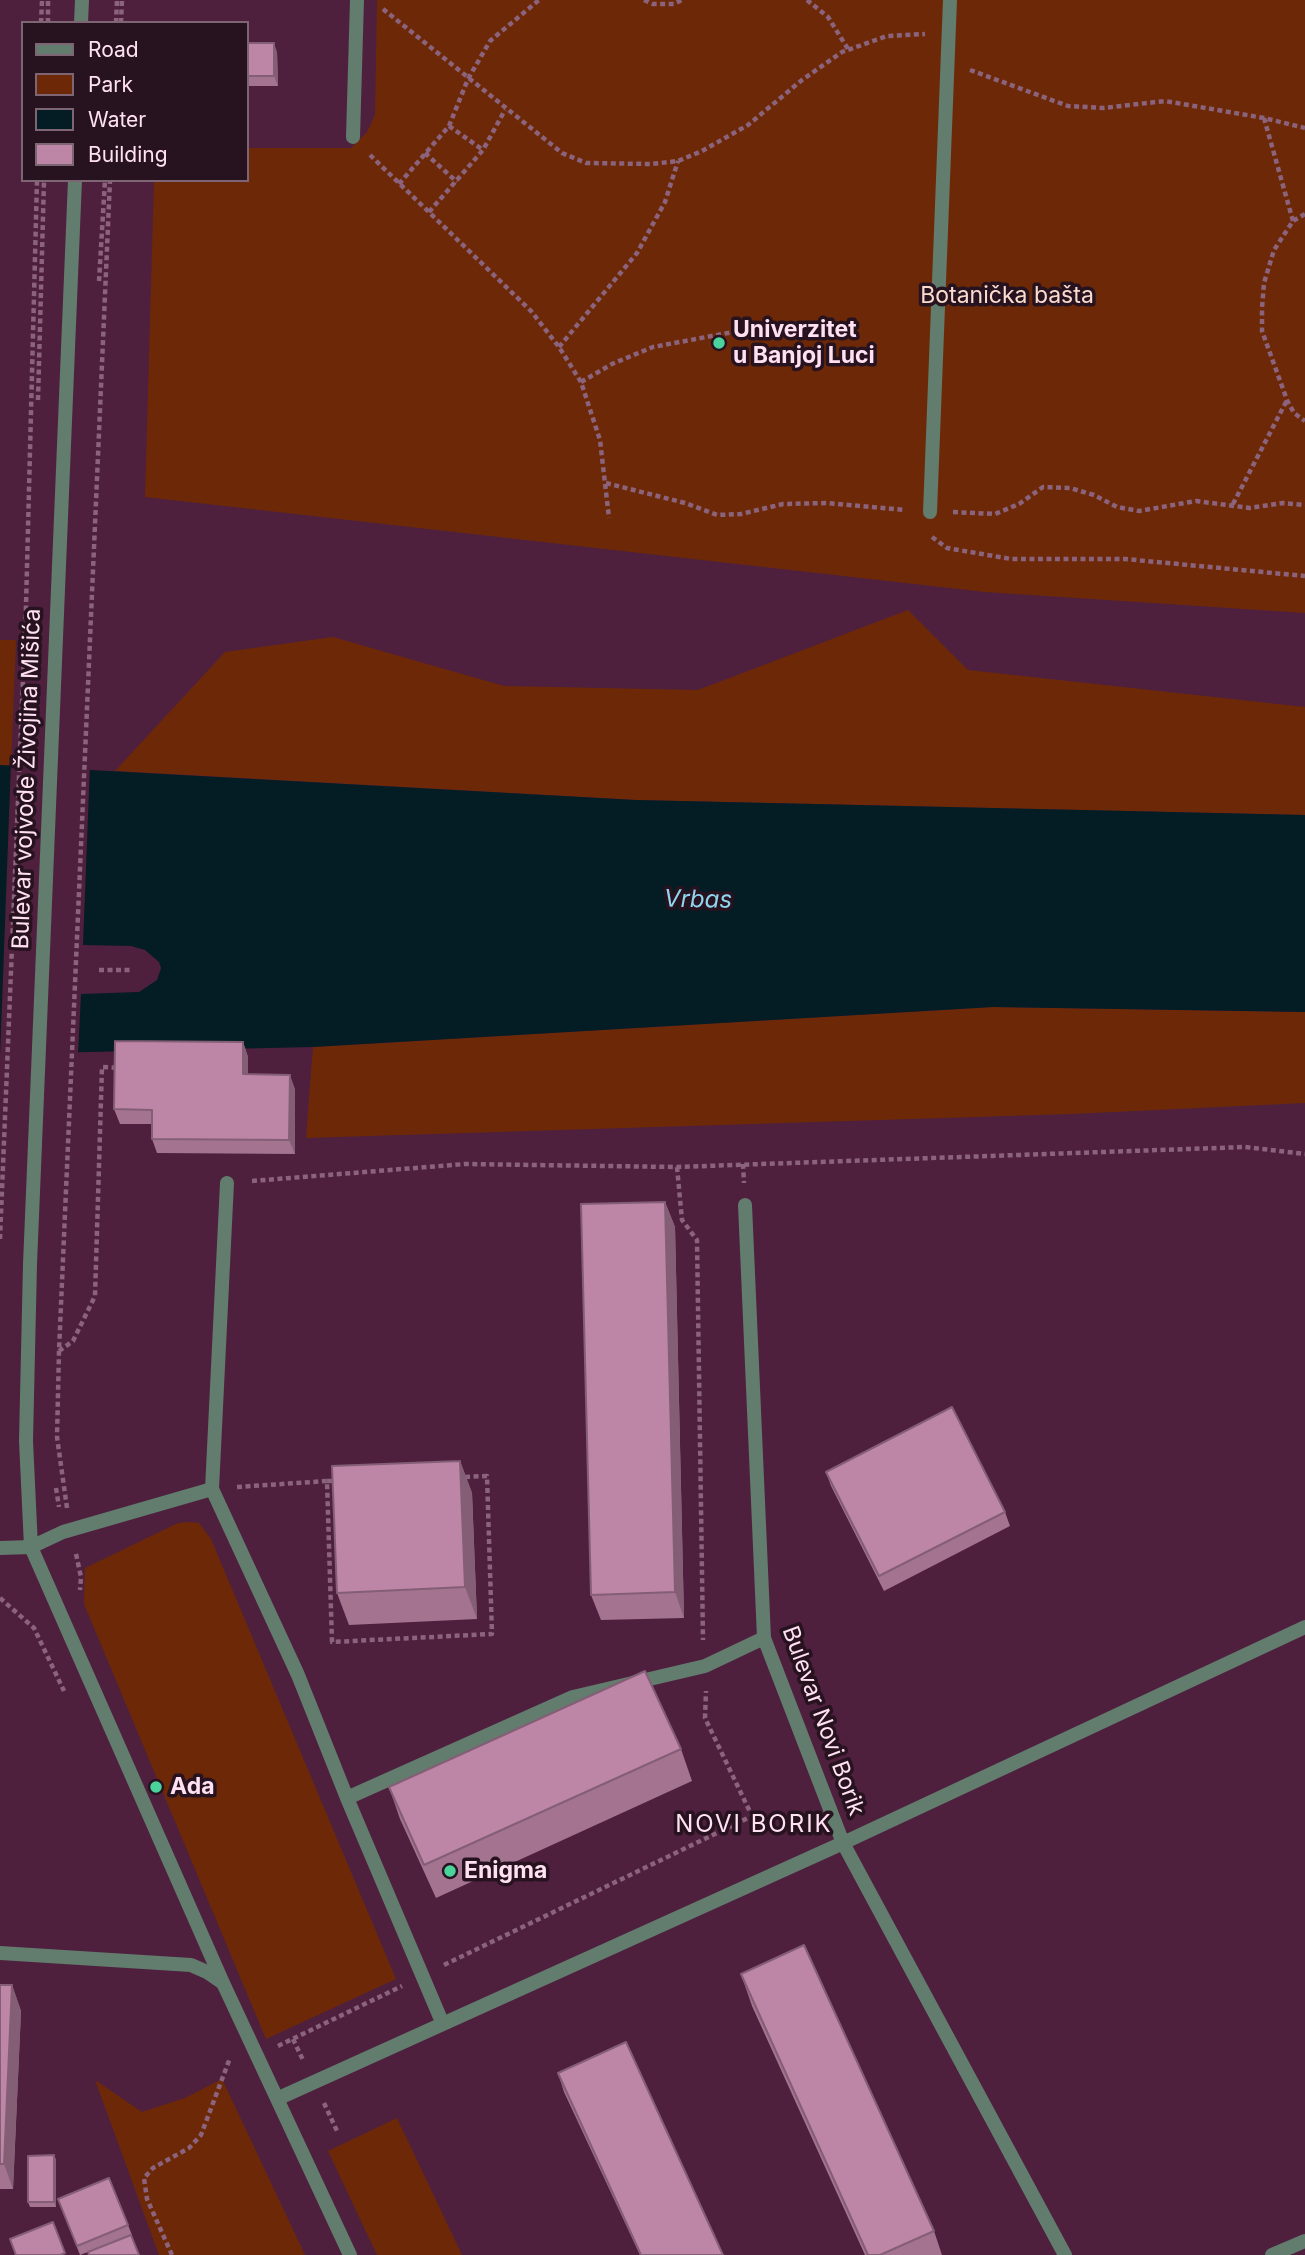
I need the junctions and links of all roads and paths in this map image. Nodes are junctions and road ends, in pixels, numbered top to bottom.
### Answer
1 (42, 0) edge
2 (48, 0) edge
3 (82, 0) edge
4 (117, 0) edge
5 (122, 0) edge
6 (357, 0) edge
7 (539, 0) edge
8 (644, 0) edge
9 (682, 0) edge
10 (807, 0) edge
11 (950, 0) edge
12 (382, 9) dead end
13 (41, 21) edge
14 (48, 21) edge
15 (81, 21) edge
16 (118, 21) edge
17 (118, 21) edge
18 (948, 36) junction
19 (848, 49) junction
20 (468, 79) junction
21 (505, 110) junction
22 (1264, 118) junction
23 (449, 126) junction
24 (1305, 128) edge
25 (353, 137) joint
26 (483, 150) junction
27 (425, 153) junction
28 (678, 161) junction
29 (37, 182) edge
30 (44, 182) edge
31 (75, 182) edge
32 (110, 182) edge
33 (457, 182) junction
34 (399, 184) junction
35 (429, 212) junction
36 (1305, 214) edge
37 (1293, 221) junction
38 (733, 332) dead end
39 (559, 347) junction
40 (581, 382) junction
41 (1287, 400) junction
42 (1305, 421) edge
43 (606, 484) junction
44 (1233, 505) junction
45 (1305, 505) edge
46 (930, 512) junction
47 (609, 517) dead end
48 (1305, 576) edge
49 (32, 606) dead end
50 (99, 970) dead end
51 (133, 970) dead end
52 (120, 1068) edge
53 (1305, 1154) edge
54 (677, 1167) junction
55 (227, 1183) joint
56 (745, 1205) dead end
57 (0, 1239) edge
58 (59, 1351) junction
59 (460, 1477) edge
60 (340, 1480) edge
61 (327, 1481) junction
62 (212, 1489) junction
63 (70, 1530) junction
64 (31, 1547) junction
65 (0, 1548) edge
66 (80, 1597) dead end
67 (1305, 1627) edge
68 (764, 1639) junction
69 (705, 1666) junction
70 (347, 1798) junction
71 (843, 1843) junction
72 (0, 1952) edge
73 (439, 1968) dead end
74 (414, 1980) dead end
75 (223, 1983) junction
76 (442, 2022) junction
77 (272, 2034) dead end
78 (231, 2053) dead end
79 (279, 2098) junction
80 (1305, 2241) edge
81 (172, 2255) edge
82 (350, 2255) edge
83 (1065, 2255) edge
84 (1272, 2255) edge

1 - 13 path
2 - 14 path
3 - 15 street
4 - 16 path
5 - 17 path
6 - 25 street
7 - 20 path
8 - 9 path
10 - 19 path
11 - 18 street
12 - 20 path
18 - 19 path
18 - 22 path
18 - 46 street
19 - 28 path
20 - 21 path
20 - 23 path
21 - 26 path
21 - 28 path
22 - 24 path
22 - 37 path
23 - 26 path
23 - 27 path
25 - 34 path
26 - 33 path
27 - 33 path
27 - 34 path
28 - 39 path
29 - 57 path
30 - 49 path
31 - 64 street, Bulevar vojvode Živojina Mišića
32 - 58 path
33 - 35 path
34 - 35 path
35 - 39 path
36 - 37 path
37 - 41 path
38 - 40 path
39 - 40 path
40 - 43 path
41 - 42 path
41 - 44 path
43 - 46 path
43 - 47 path
44 - 45 path
44 - 46 path
46 - 48 path
50 - 51 path
52 - 58 path
53 - 54 path
54 - 55 path
54 - 69 path
55 - 62 street
56 - 68 street, Bulevar Novi Borik
58 - 63 path
59 - 61 path
60 - 61 path
61 - 62 path
62 - 63 street
62 - 70 street
63 - 64 street
63 - 66 path
64 - 65 street
64 - 75 street
67 - 71 street
68 - 69 street
68 - 71 street, Bulevar Novi Borik
69 - 70 street
69 - 73 path
70 - 76 street
71 - 76 street, Bulevar Novi Borik
71 - 83 street
72 - 75 street
74 - 77 path
75 - 79 street
76 - 79 street, Bulevar Novi Borik
78 - 81 path
79 - 82 street
80 - 84 street

